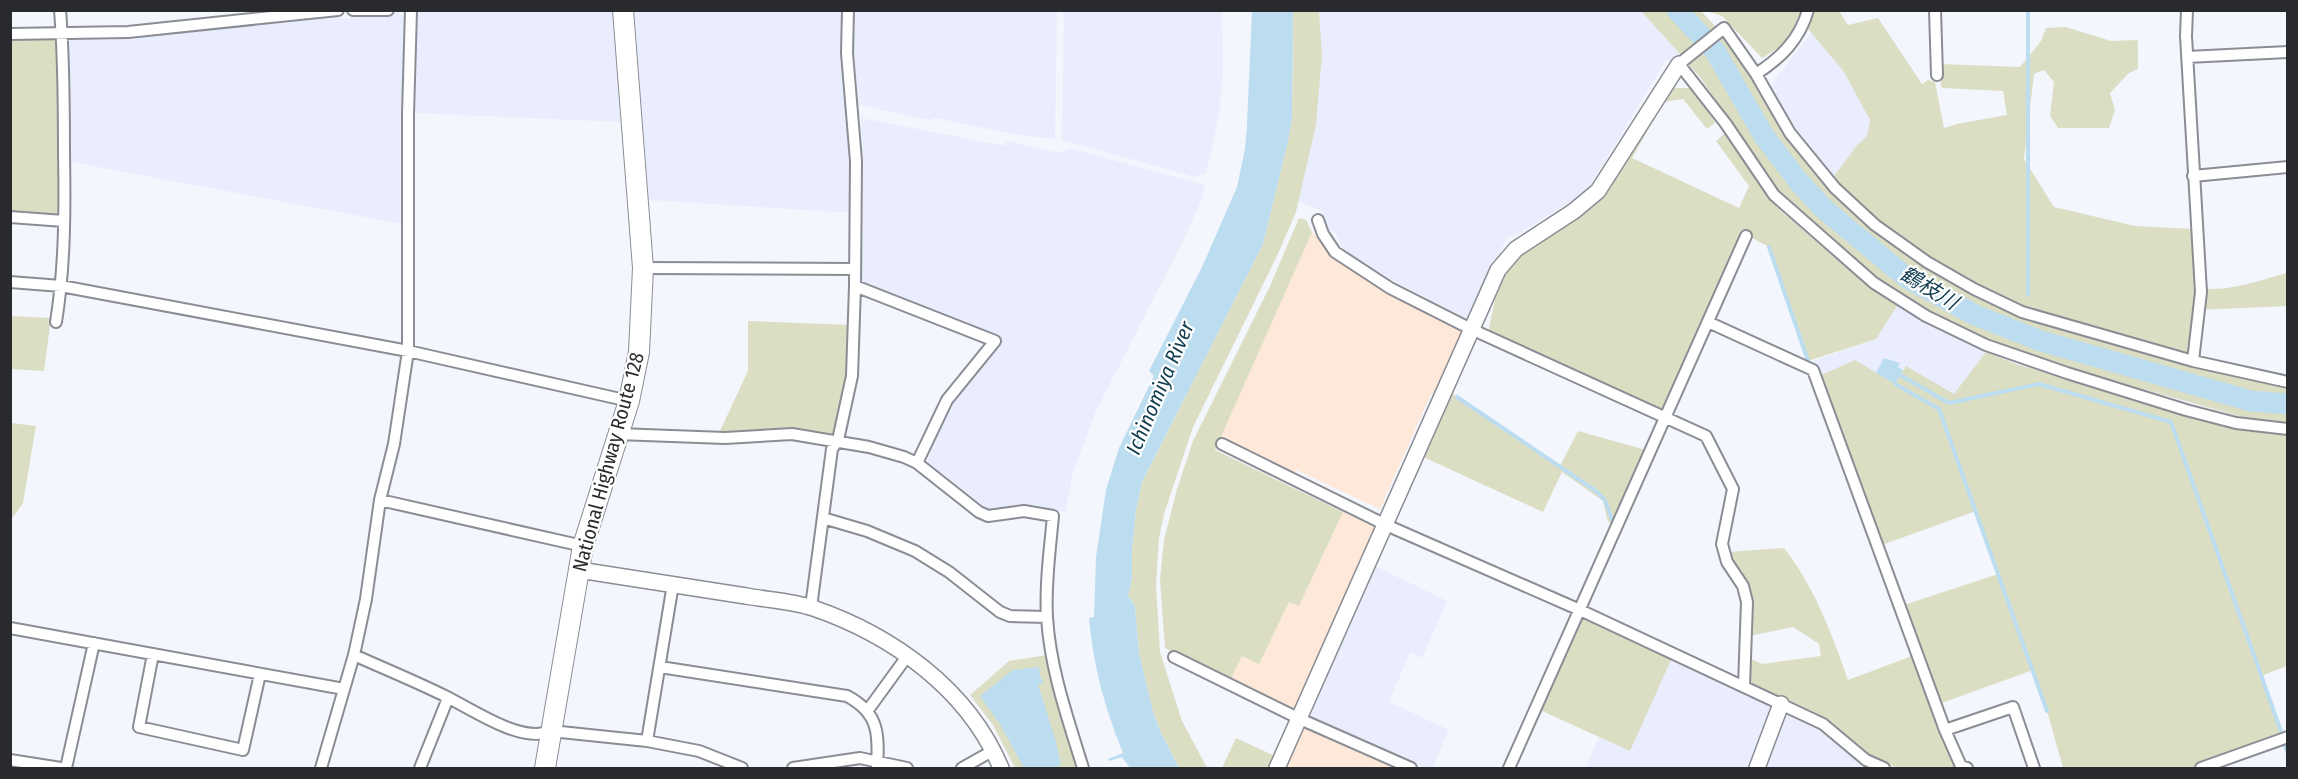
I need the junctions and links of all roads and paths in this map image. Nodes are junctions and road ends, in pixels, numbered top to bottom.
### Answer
1 (60, 10) edge
2 (338, 10) edge
3 (353, 10) edge
4 (388, 10) edge
5 (411, 10) edge
6 (623, 10) edge
7 (848, 10) edge
8 (1808, 10) edge
9 (1935, 10) edge
10 (2187, 10) edge
11 (10, 34) edge
12 (62, 35) junction
13 (2288, 52) edge
14 (2187, 57) junction
15 (1682, 62) junction
16 (1756, 74) junction
17 (1937, 75) dead end
18 (2288, 167) edge
19 (2193, 176) junction
20 (10, 217) edge
21 (1318, 220) dead end
22 (64, 222) junction
23 (1746, 236) dead end
24 (643, 268) junction
25 (855, 269) junction
26 (10, 282) edge
27 (61, 286) junction
28 (855, 286) junction
29 (56, 322) dead end
30 (1708, 322) junction
31 (1471, 329) junction
32 (408, 351) junction
33 (2193, 361) junction
34 (2288, 382) edge
35 (629, 401) junction
36 (1666, 417) junction
37 (2288, 429) edge
38 (618, 435) junction
39 (838, 440) junction
40 (1222, 444) dead end
41 (917, 463) junction
42 (380, 500) junction
43 (823, 518) junction
44 (1386, 525) junction
45 (583, 546) junction
46 (579, 570) junction
47 (673, 584) junction
48 (811, 607) junction
49 (1580, 610) junction
50 (1047, 617) junction
51 (10, 628) edge
52 (94, 643) junction
53 (153, 654) junction
54 (354, 655) junction
55 (908, 655) junction
56 (1174, 657) dead end
57 (660, 667) junction
58 (260, 674) junction
59 (1744, 686) junction
60 (344, 689) junction
61 (448, 698) junction
62 (1780, 704) junction
63 (868, 710) junction
64 (1300, 718) junction
65 (1945, 730) junction
66 (551, 731) junction
67 (2288, 737) edge
68 (647, 741) junction
69 (994, 750) junction
70 (10, 760) edge
71 (877, 765) edge
72 (1878, 767) edge
73 (61, 768) edge
74 (66, 768) edge
75 (321, 768) edge
76 (420, 768) edge
77 (545, 768) edge
78 (742, 768) edge
79 (793, 768) edge
80 (908, 768) edge
81 (962, 768) edge
82 (1001, 768) edge
83 (1083, 768) edge
84 (1277, 768) edge
85 (1411, 768) edge
86 (1509, 768) edge
87 (1757, 768) edge
88 (1967, 768) edge
89 (2034, 768) edge
90 (2201, 768) edge

1 - 12 street
2 - 12 street
3 - 4 street
5 - 32 street
6 - 24 highway, National Highway Route 128
7 - 25 street
8 - 16 street
9 - 17 street
10 - 14 street
11 - 12 street
12 - 22 street
13 - 14 street
14 - 19 street
15 - 16 street
15 - 31 street
15 - 37 street
16 - 33 street
18 - 19 street
19 - 33 street
20 - 22 street
21 - 31 street
22 - 27 street
23 - 30 street
24 - 25 street
24 - 35 highway, National Highway Route 128
25 - 28 street
26 - 27 street
27 - 29 street
27 - 32 street
28 - 39 street
28 - 41 street
30 - 36 street
30 - 65 street
31 - 36 street
31 - 44 street
32 - 35 street
32 - 42 street
33 - 34 street
35 - 38 highway, National Highway Route 128
36 - 49 street
36 - 59 street
38 - 39 street
38 - 45 highway, National Highway Route 128
39 - 41 street
39 - 43 street
40 - 44 street
41 - 50 street
42 - 45 street
42 - 54 street
43 - 48 street
43 - 50 street
44 - 49 street
44 - 64 street
45 - 46 highway, National Highway Route 128
46 - 47 street
46 - 66 highway, National Highway Route 128
47 - 48 street
47 - 57 street
48 - 55 street
49 - 59 street
49 - 86 street
50 - 83 street
51 - 52 street
52 - 53 street
52 - 74 street
53 - 58 street
53 - 58 street
54 - 60 street
54 - 61 street
55 - 63 street
55 - 69 street
56 - 64 street
57 - 63 street
57 - 68 street
58 - 60 street
59 - 62 street
60 - 75 street
61 - 66 street
61 - 76 street
62 - 72 street
62 - 87 street
63 - 71 street
64 - 84 street
64 - 85 street
65 - 88 street
65 - 89 street
66 - 68 street
66 - 77 highway, National Highway Route 128
67 - 90 street
68 - 78 street
69 - 81 street
69 - 82 street
70 - 73 street
71 - 79 street
71 - 80 street

